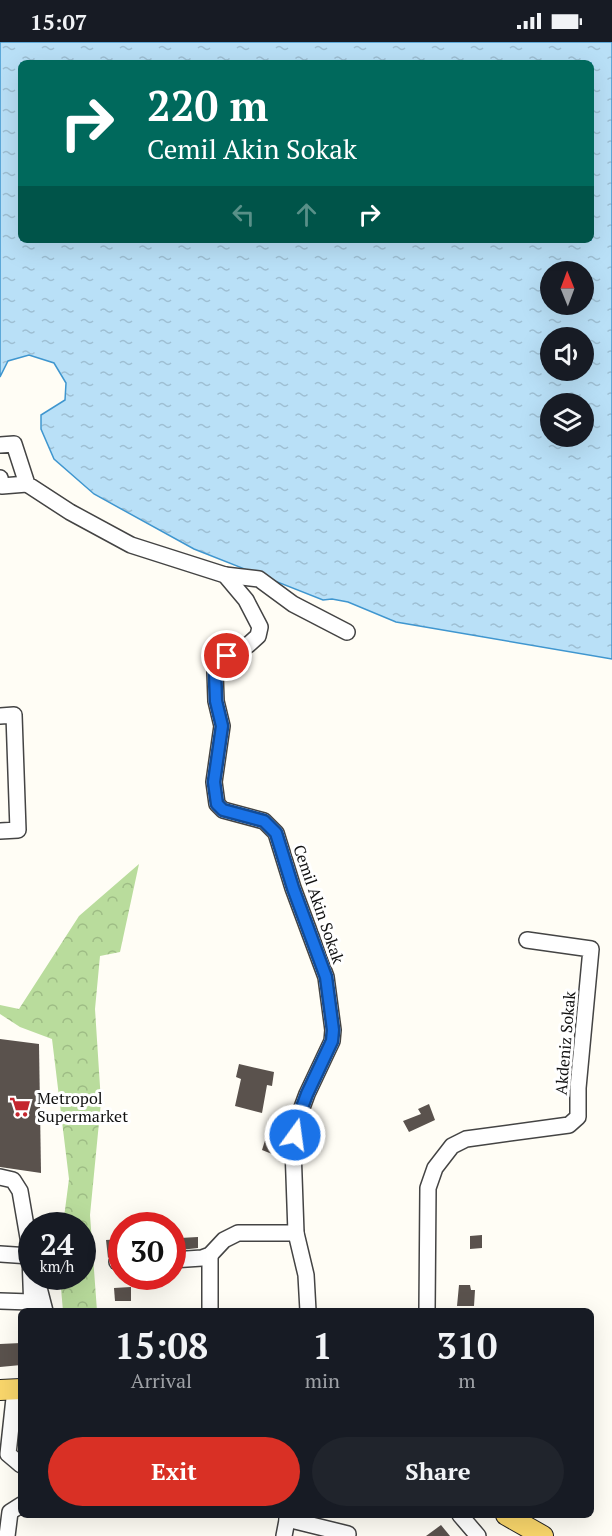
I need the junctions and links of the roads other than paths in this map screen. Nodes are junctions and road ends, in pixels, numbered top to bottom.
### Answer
1 (0, 445) edge
2 (0, 478) edge
3 (27, 484) junction
4 (225, 575) junction
5 (347, 632) dead end
6 (0, 716) edge
7 (0, 831) edge
8 (527, 940) dead end
9 (0, 1177) edge
10 (23, 1212) edge
11 (296, 1233) junction
12 (0, 1254) edge
13 (210, 1255) junction
14 (18, 1257) edge
15 (186, 1259) edge
16 (31, 1290) edge
17 (40, 1290) edge
18 (0, 1301) edge
19 (31, 1307) edge
20 (44, 1308) edge
21 (210, 1308) edge
22 (308, 1308) edge
23 (427, 1308) edge
24 (12, 1389) edge
25 (18, 1462) edge
26 (18, 1507) edge
27 (288, 1518) edge
28 (292, 1518) edge
29 (462, 1518) edge
30 (511, 1518) edge
31 (348, 1534) dead end
32 (474, 1535) edge
33 (7, 1536) edge
34 (284, 1536) edge
35 (543, 1536) edge

1 - 3 street
2 - 3 street
3 - 4 street
4 - 5 street
4 - 11 street, Cemil Akin Sokak
6 - 7 street
8 - 23 street, Akdeniz Sokak
9 - 10 street
11 - 13 street
11 - 22 street, Cemil Akin Sokak
12 - 14 street
13 - 15 street
13 - 21 street
16 - 19 street
17 - 20 street
18 - 19 street
24 - 25 street
26 - 33 street
27 - 34 street
28 - 31 street
29 - 32 street
30 - 35 main road

